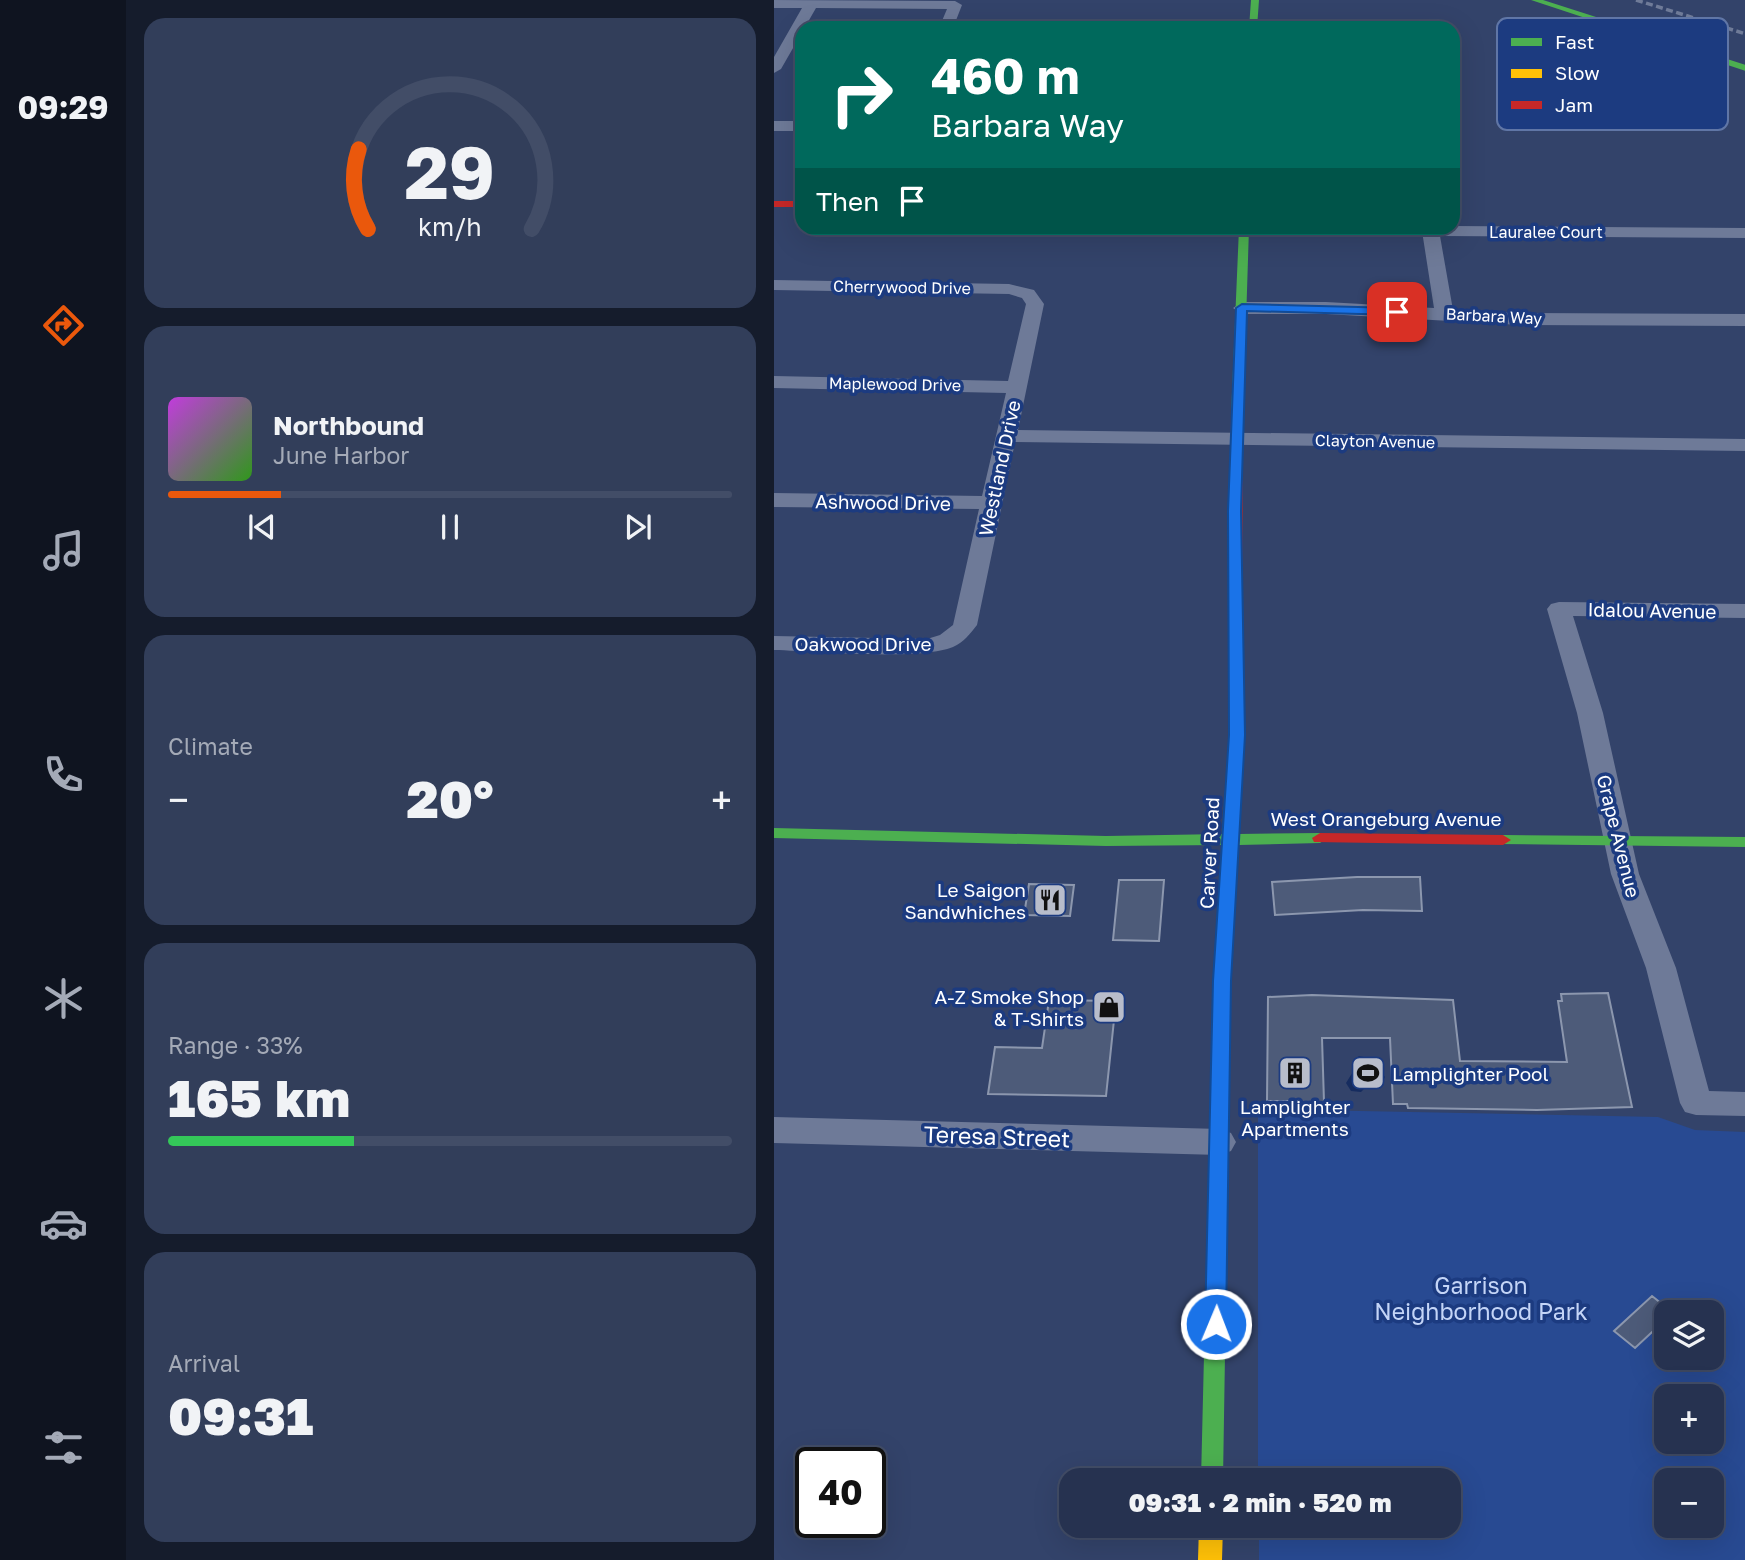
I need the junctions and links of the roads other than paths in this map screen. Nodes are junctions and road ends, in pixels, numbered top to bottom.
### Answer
1 (1255, 0) edge
2 (1535, 0) edge
3 (1571, 0) edge
4 (812, 2) edge
5 (774, 4) edge
6 (1590, 18) edge
7 (1629, 18) edge
8 (801, 21) edge
9 (949, 21) edge
10 (1254, 21) edge
11 (795, 31) edge
12 (1728, 49) edge
13 (1745, 55) edge
14 (776, 63) edge
15 (1728, 63) edge
16 (1745, 68) edge
17 (774, 126) edge
18 (795, 126) edge
19 (774, 204) edge
20 (795, 204) edge
21 (1460, 231) edge
22 (1745, 233) edge
23 (1244, 235) edge
24 (1432, 235) edge
25 (774, 285) edge
26 (1028, 294) joint
27 (1242, 308) junction
28 (1444, 314) junction
29 (1745, 320) edge
30 (774, 382) edge
31 (1017, 387) junction
32 (1005, 436) junction
33 (1237, 440) junction
34 (1745, 445) edge
35 (774, 500) edge
36 (991, 503) junction
37 (1559, 609) joint
38 (1745, 611) edge
39 (950, 640) joint
40 (774, 643) edge
41 (774, 833) edge
42 (1231, 839) junction
43 (1617, 840) junction
44 (1745, 842) edge
45 (1696, 1103) joint
46 (1745, 1104) edge
47 (774, 1130) edge
48 (1220, 1142) junction
49 (1212, 1468) edge
50 (1211, 1538) edge
51 (1210, 1560) edge

1 - 10 street
2 - 6 street
3 - 7 street
4 - 5 street
4 - 8 street
4 - 9 street
11 - 14 street
12 - 13 street
15 - 16 street
17 - 18 street
19 - 20 street
21 - 22 street, Lauralee Court
23 - 27 street, Carver Road
24 - 28 street, Lauralee Court
25 - 26 street, Cherrywood Drive
26 - 31 street, Westland Drive
27 - 28 street, Barbara Way
27 - 33 street, Carver Road
28 - 29 street, Barbara Way
30 - 31 street, Maplewood Drive
31 - 32 street, Westland Drive
32 - 33 street, Clayton Avenue
32 - 36 street, Westland Drive
33 - 34 street, Clayton Avenue
33 - 42 street, Carver Road
35 - 36 street, Ashwood Drive
36 - 39 street, Westland Drive
37 - 38 street, Idalou Avenue
37 - 43 street, Grape Avenue
39 - 40 street, Oakwood Drive
41 - 42 street, West Orangeburg Avenue
42 - 43 street, West Orangeburg Avenue
42 - 48 street, Carver Road
43 - 44 street, West Orangeburg Avenue
43 - 45 street, Grape Avenue
45 - 46 street
47 - 48 street, Teresa Street
48 - 49 street, Carver Road
50 - 51 street

